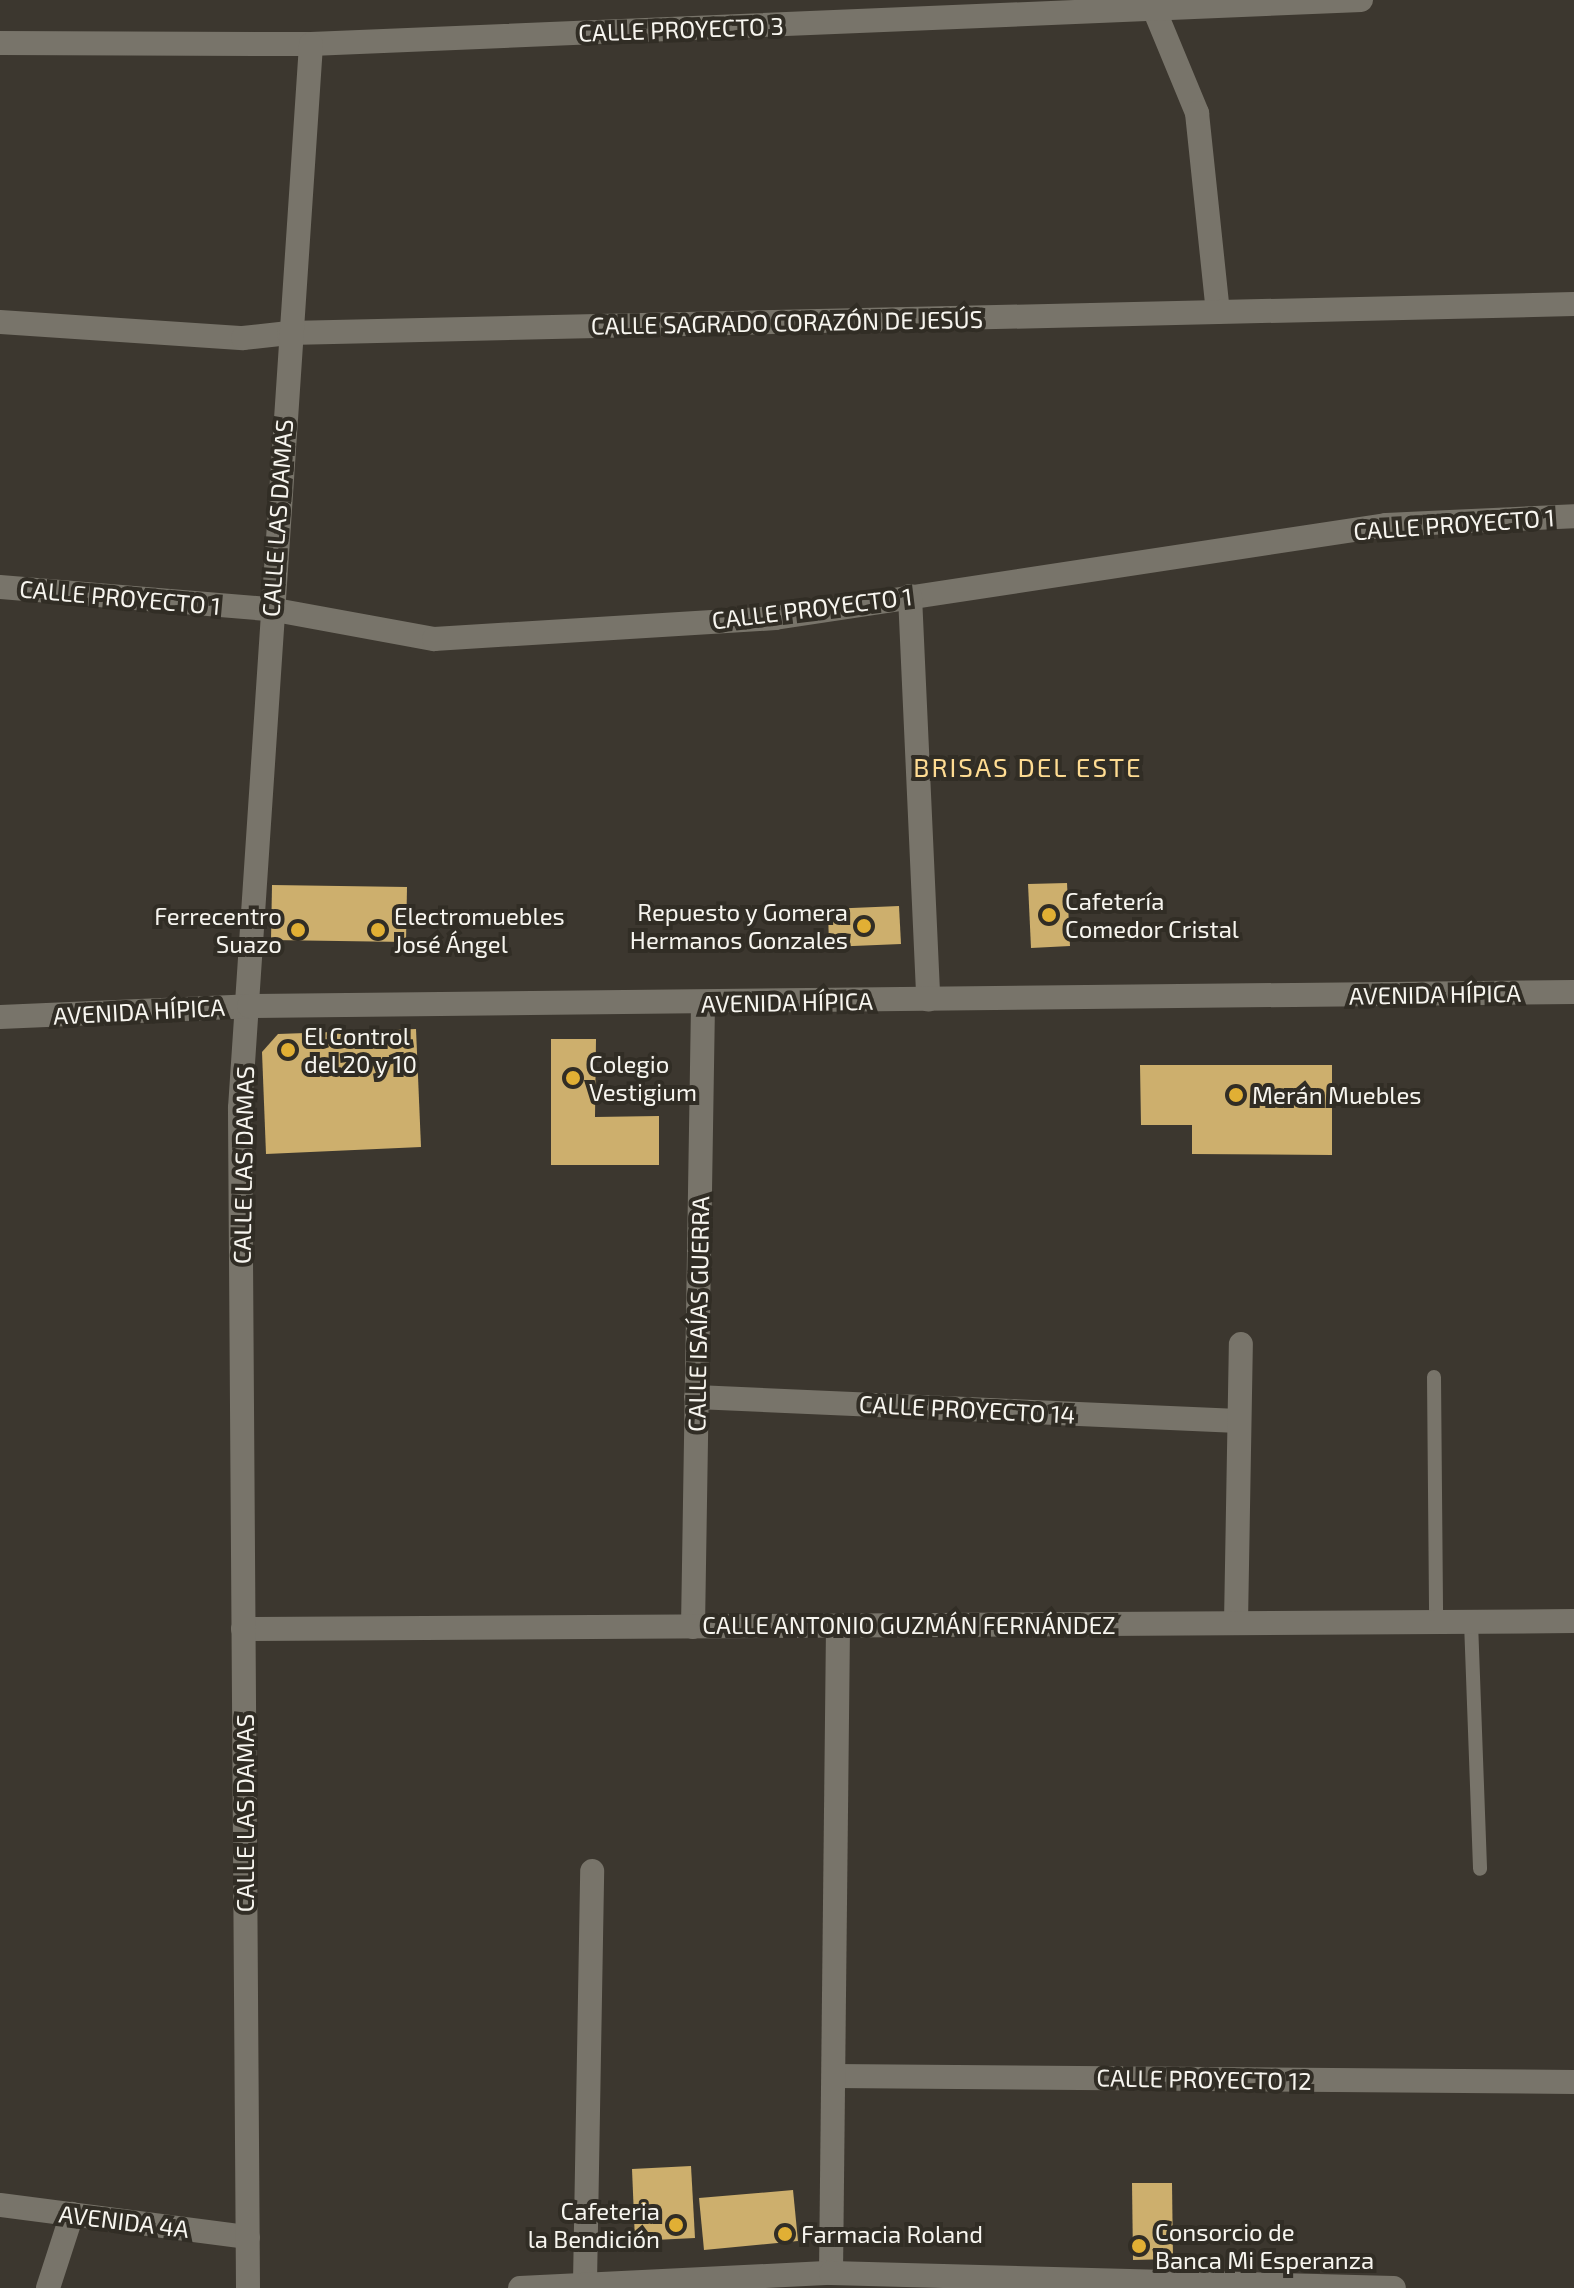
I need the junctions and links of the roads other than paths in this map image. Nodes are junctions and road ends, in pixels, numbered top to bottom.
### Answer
1 (1361, 0) edge
2 (1154, 9) junction
3 (0, 43) edge
4 (311, 44) junction
5 (1574, 304) edge
6 (1218, 312) junction
7 (0, 322) edge
8 (289, 333) junction
9 (1574, 516) edge
10 (0, 587) edge
11 (910, 596) junction
12 (270, 609) junction
13 (1574, 992) edge
14 (928, 1000) junction
15 (703, 1002) junction
16 (249, 1006) junction
17 (0, 1017) edge
18 (1241, 1344) dead end
19 (1434, 1377) dead end
20 (696, 1397) junction
21 (1238, 1421) junction
22 (1574, 1621) edge
23 (1471, 1622) junction
24 (1236, 1623) junction
25 (1436, 1623) junction
26 (838, 1626) junction
27 (693, 1627) junction
28 (243, 1629) junction
29 (1480, 1869) dead end
30 (592, 1871) dead end
31 (834, 2076) junction
32 (1574, 2082) edge
33 (0, 2205) edge
34 (72, 2214) junction
35 (248, 2237) junction
36 (831, 2273) junction
37 (585, 2283) junction
38 (1062, 2283) edge
39 (48, 2288) edge
40 (248, 2288) edge
41 (520, 2288) edge
42 (1290, 2288) edge
43 (1394, 2288) edge

1 - 2 street, CALLE PROYECTO 3
2 - 4 street, CALLE PROYECTO 3
2 - 6 street
3 - 4 street, CALLE PROYECTO 3
4 - 8 street, CALLE LAS DAMAS
5 - 6 street, CALLE SAGRADO CORAZÓN DE JESÚS
6 - 8 street, CALLE SAGRADO CORAZÓN DE JESÚS
7 - 8 street, CALLE SAGRADO CORAZÓN DE JESÚS
8 - 12 street, CALLE LAS DAMAS
9 - 11 street, CALLE PROYECTO 1
10 - 12 street, CALLE PROYECTO 1
11 - 12 street, CALLE PROYECTO 1
11 - 14 street
12 - 16 street, CALLE LAS DAMAS
13 - 14 street, AVENIDA HÍPICA
14 - 15 street, AVENIDA HÍPICA
15 - 16 street, AVENIDA HÍPICA
15 - 20 street, CALLE ISAÍAS GUERRA
16 - 17 street, AVENIDA HÍPICA
16 - 28 street, CALLE LAS DAMAS
18 - 21 street
19 - 25 lane
20 - 21 street, CALLE PROYECTO 14
20 - 27 street, CALLE ISAÍAS GUERRA
21 - 24 street
22 - 23 street, CALLE ANTONIO GUZMÁN FERNÁNDEZ
23 - 25 street, CALLE ANTONIO GUZMÁN FERNÁNDEZ
23 - 29 lane
24 - 25 street, CALLE ANTONIO GUZMÁN FERNÁNDEZ
24 - 26 street, CALLE ANTONIO GUZMÁN FERNÁNDEZ
26 - 27 street, CALLE ANTONIO GUZMÁN FERNÁNDEZ
26 - 31 street
27 - 28 street, CALLE ANTONIO GUZMÁN FERNÁNDEZ
28 - 35 street, CALLE LAS DAMAS
30 - 37 street
31 - 32 street, CALLE PROYECTO 12
31 - 36 street
33 - 34 street, AVENIDA 4A
34 - 35 street, AVENIDA 4A
34 - 39 street
35 - 40 street, CALLE LAS DAMAS
36 - 37 street
36 - 38 street
37 - 41 street
38 - 42 street
42 - 43 street

